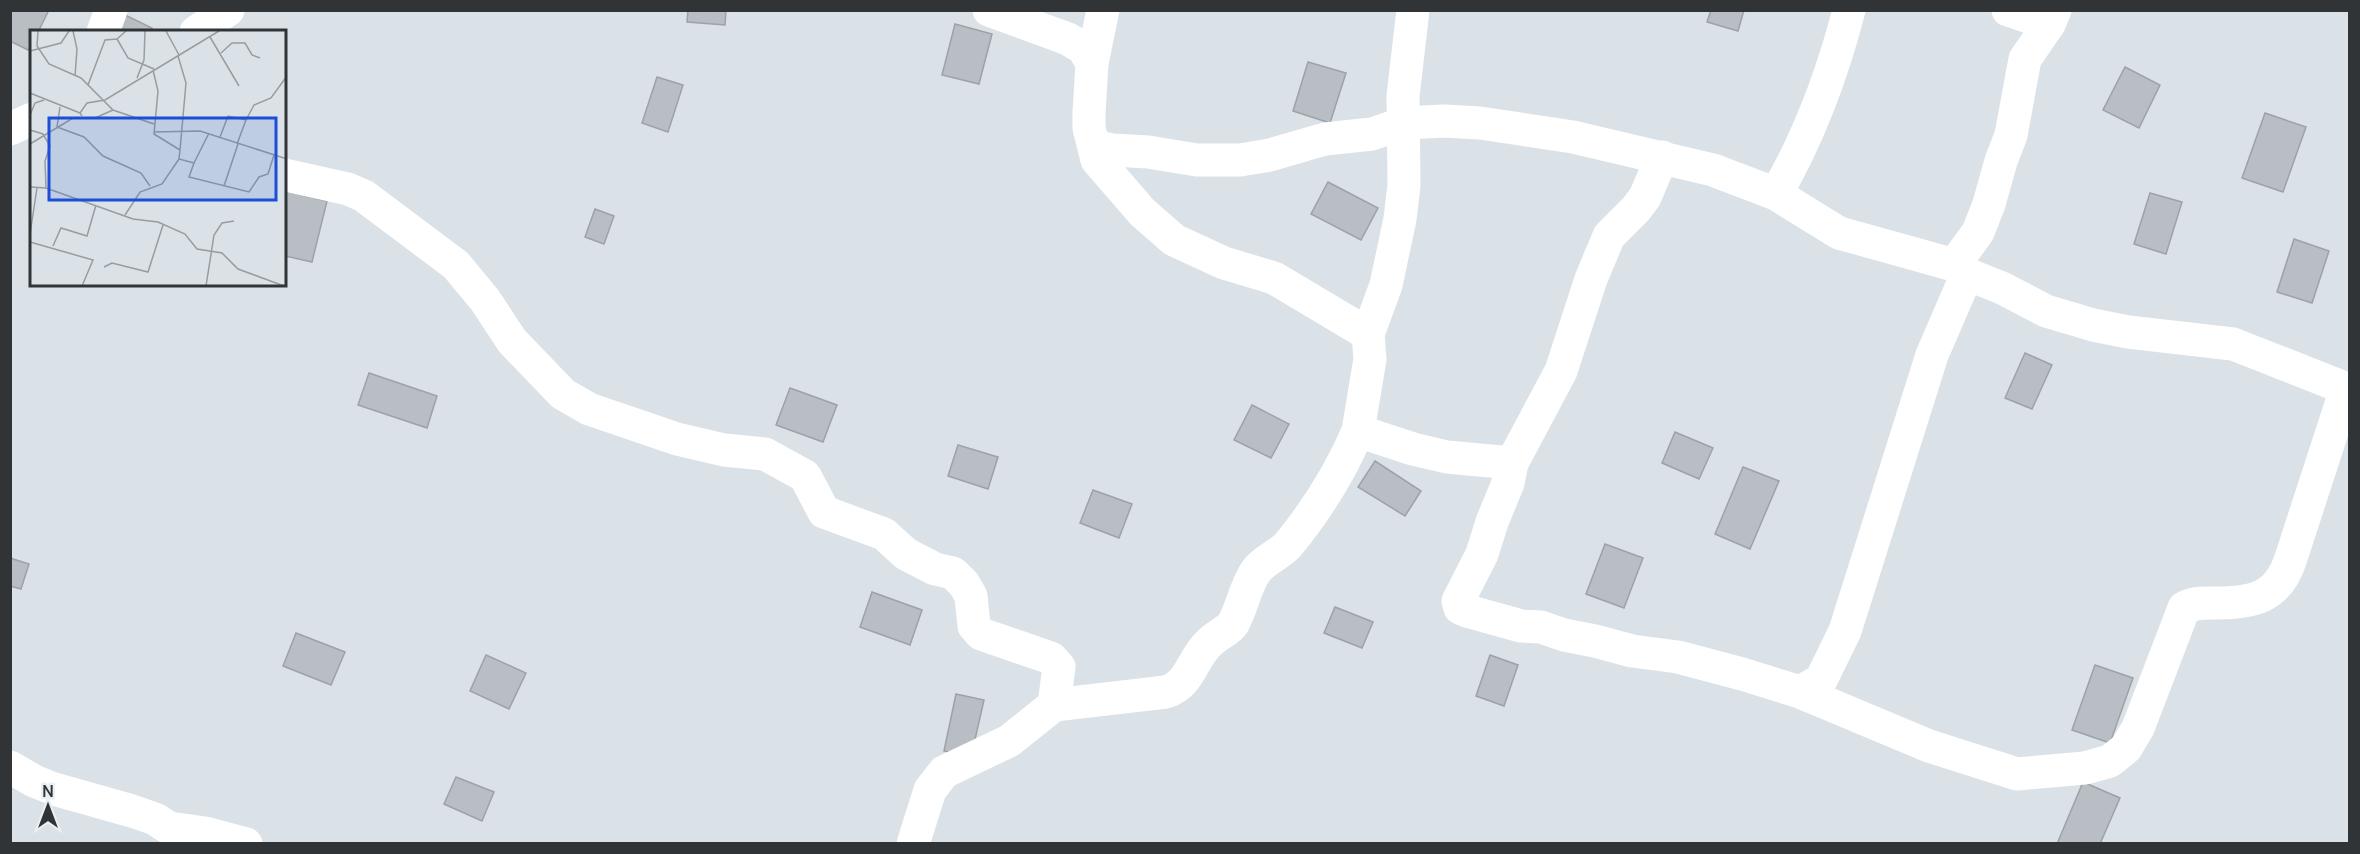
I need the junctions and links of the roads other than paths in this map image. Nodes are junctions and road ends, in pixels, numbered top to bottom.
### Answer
1 (111, 10) edge
2 (228, 10) edge
3 (989, 10) edge
4 (1103, 10) edge
5 (1413, 10) edge
6 (1849, 10) edge
7 (2008, 10) edge
8 (2052, 17) edge
9 (104, 30) edge
10 (199, 30) edge
11 (1092, 63) junction
12 (30, 120) edge
13 (1404, 123) junction
14 (10, 129) edge
15 (1095, 146) junction
16 (1662, 158) junction
17 (286, 175) edge
18 (1776, 194) junction
19 (1960, 270) junction
20 (1368, 334) junction
21 (2348, 389) edge
22 (1358, 431) junction
23 (1512, 463) junction
24 (1816, 692) junction
25 (1054, 705) junction
26 (10, 767) edge
27 (246, 843) edge
28 (913, 843) edge

1 - 9 street
2 - 10 street
3 - 11 street
4 - 11 street
5 - 13 street
6 - 18 street
7 - 8 street
8 - 19 street
11 - 15 street
12 - 14 street
13 - 15 street
13 - 16 street
13 - 20 street
15 - 20 street
16 - 18 street
16 - 23 street
17 - 25 street
18 - 19 street
19 - 21 street
19 - 24 street
20 - 22 street
21 - 24 street
22 - 23 street
22 - 25 street
23 - 24 street
25 - 28 street
26 - 27 street

